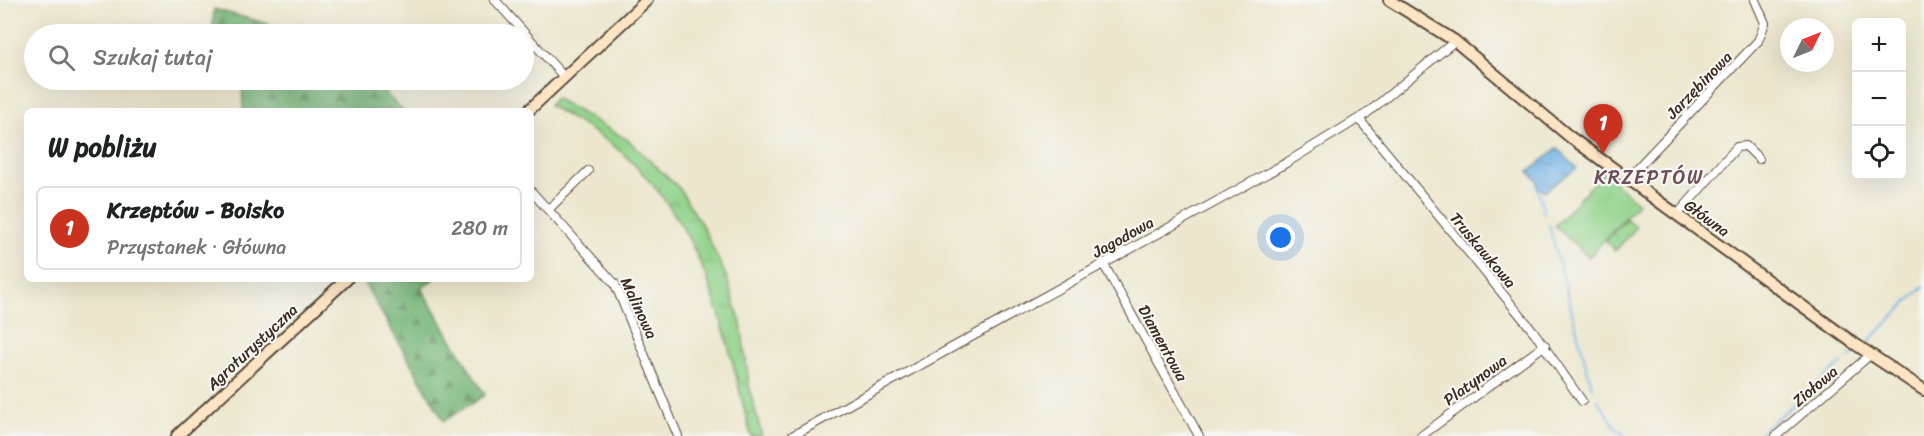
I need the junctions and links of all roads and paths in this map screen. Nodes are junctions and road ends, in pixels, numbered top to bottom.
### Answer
1 (495, 0) edge
2 (647, 0) edge
3 (1389, 0) edge
4 (1755, 0) edge
5 (517, 24) edge
6 (1455, 41) junction
7 (534, 44) edge
8 (564, 77) junction
9 (531, 108) edge
10 (1359, 118) junction
11 (1760, 159) dead end
12 (588, 171) dead end
13 (1627, 179) junction
14 (534, 194) edge
15 (549, 209) junction
16 (1677, 215) junction
17 (1103, 263) junction
18 (344, 282) edge
19 (1545, 345) junction
20 (1870, 355) junction
21 (1924, 390) edge
22 (1582, 401) dead end
23 (177, 436) edge
24 (678, 436) edge
25 (792, 436) edge
26 (1198, 436) edge
27 (1421, 436) edge
28 (1776, 436) edge

1 - 5 street
2 - 8 street
3 - 6 street, Główna
4 - 13 street, Jarzębinowa
6 - 10 street, Jagodowa
6 - 13 street, Główna
7 - 8 street
8 - 9 street
10 - 17 street, Jagodowa
10 - 19 street, Truskawkowa
11 - 16 street
12 - 15 street
13 - 16 street, Główna
14 - 15 street, Malinowa
15 - 24 street, Malinowa
16 - 20 street, Główna
17 - 25 street, Jagodowa
17 - 26 street, Diamentowa
18 - 23 street, Agroturystyczna
19 - 22 street, Truskawkowa
19 - 27 street, Platynowa
20 - 21 street, Główna
20 - 28 street, Ziołowa

